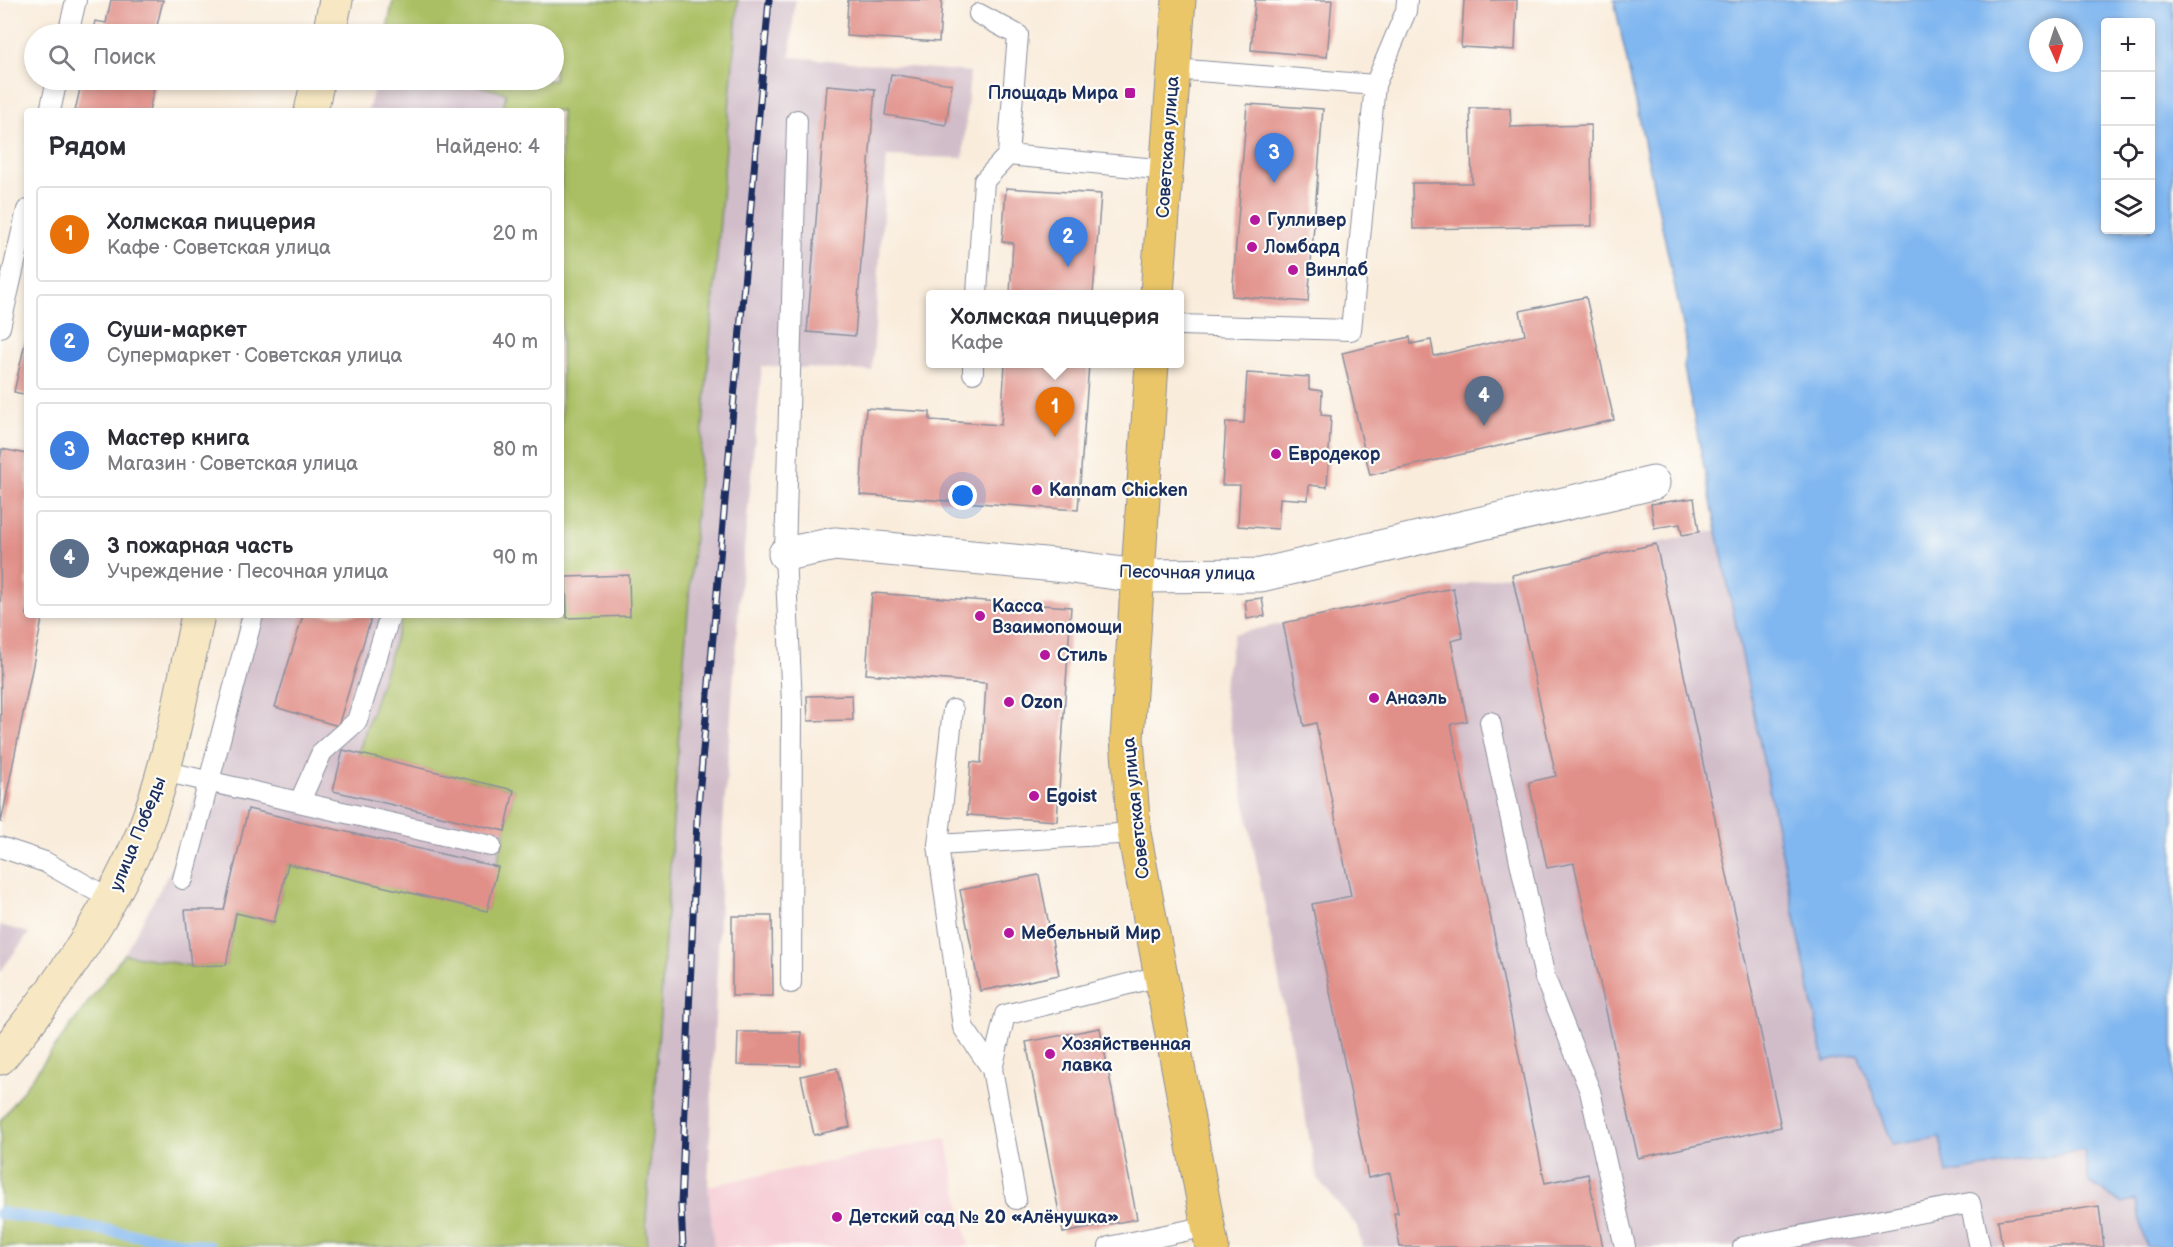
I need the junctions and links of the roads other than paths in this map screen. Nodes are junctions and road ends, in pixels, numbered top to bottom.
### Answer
1 (76, 0) edge
2 (336, 0) edge
3 (1179, 0) edge
4 (1407, 0) edge
5 (979, 14) dead end
6 (70, 24) edge
7 (330, 24) edge
8 (1174, 69) junction
9 (1375, 85) junction
10 (55, 90) edge
11 (316, 90) edge
12 (51, 108) edge
13 (312, 108) edge
14 (797, 120) dead end
15 (1008, 155) junction
16 (1167, 170) junction
17 (24, 223) edge
18 (977, 290) edge
19 (1157, 290) edge
20 (1184, 325) edge
21 (0, 327) edge
22 (1152, 368) edge
23 (1653, 483) dead end
24 (785, 554) junction
25 (1137, 576) junction
26 (197, 618) edge
27 (252, 618) edge
28 (389, 618) edge
29 (953, 710) dead end
30 (1490, 722) dead end
31 (164, 771) junction
32 (209, 780) junction
33 (300, 801) junction
34 (1134, 833) junction
35 (938, 845) junction
36 (491, 846) dead end
37 (0, 848) edge
38 (183, 879) dead end
39 (112, 900) junction
40 (1160, 976) junction
41 (791, 983) dead end
42 (0, 1058) edge
43 (992, 1069) junction
44 (1016, 1198) dead end
45 (1210, 1237) edge
46 (1108, 1247) edge
47 (1625, 1247) edge
48 (1743, 1247) edge
49 (1980, 1247) edge

1 - 6 lane
2 - 7 main road
3 - 8 main road, Советская улица
4 - 9 lane
5 - 15 lane
8 - 9 lane
8 - 16 main road, Советская улица
9 - 20 lane
10 - 12 lane
11 - 13 main road
14 - 24 lane
15 - 16 lane
15 - 18 lane
16 - 19 main road, Советская улица
17 - 21 lane
22 - 25 main road, Советская улица
23 - 25 street, Песочная улица
24 - 25 street, Песочная улица
24 - 41 lane
25 - 34 main road, Советская улица
26 - 31 main road, улица Победы
27 - 32 lane
28 - 33 lane
29 - 35 lane
30 - 47 lane
31 - 32 lane
31 - 39 main road, улица Победы
32 - 33 lane
32 - 38 lane
33 - 36 lane
34 - 35 lane
34 - 40 main road, Советская улица
35 - 43 lane
37 - 39 lane
39 - 42 main road, улица Победы
40 - 43 lane
40 - 45 main road, Советская улица
43 - 44 lane
45 - 46 lane
48 - 49 lane

